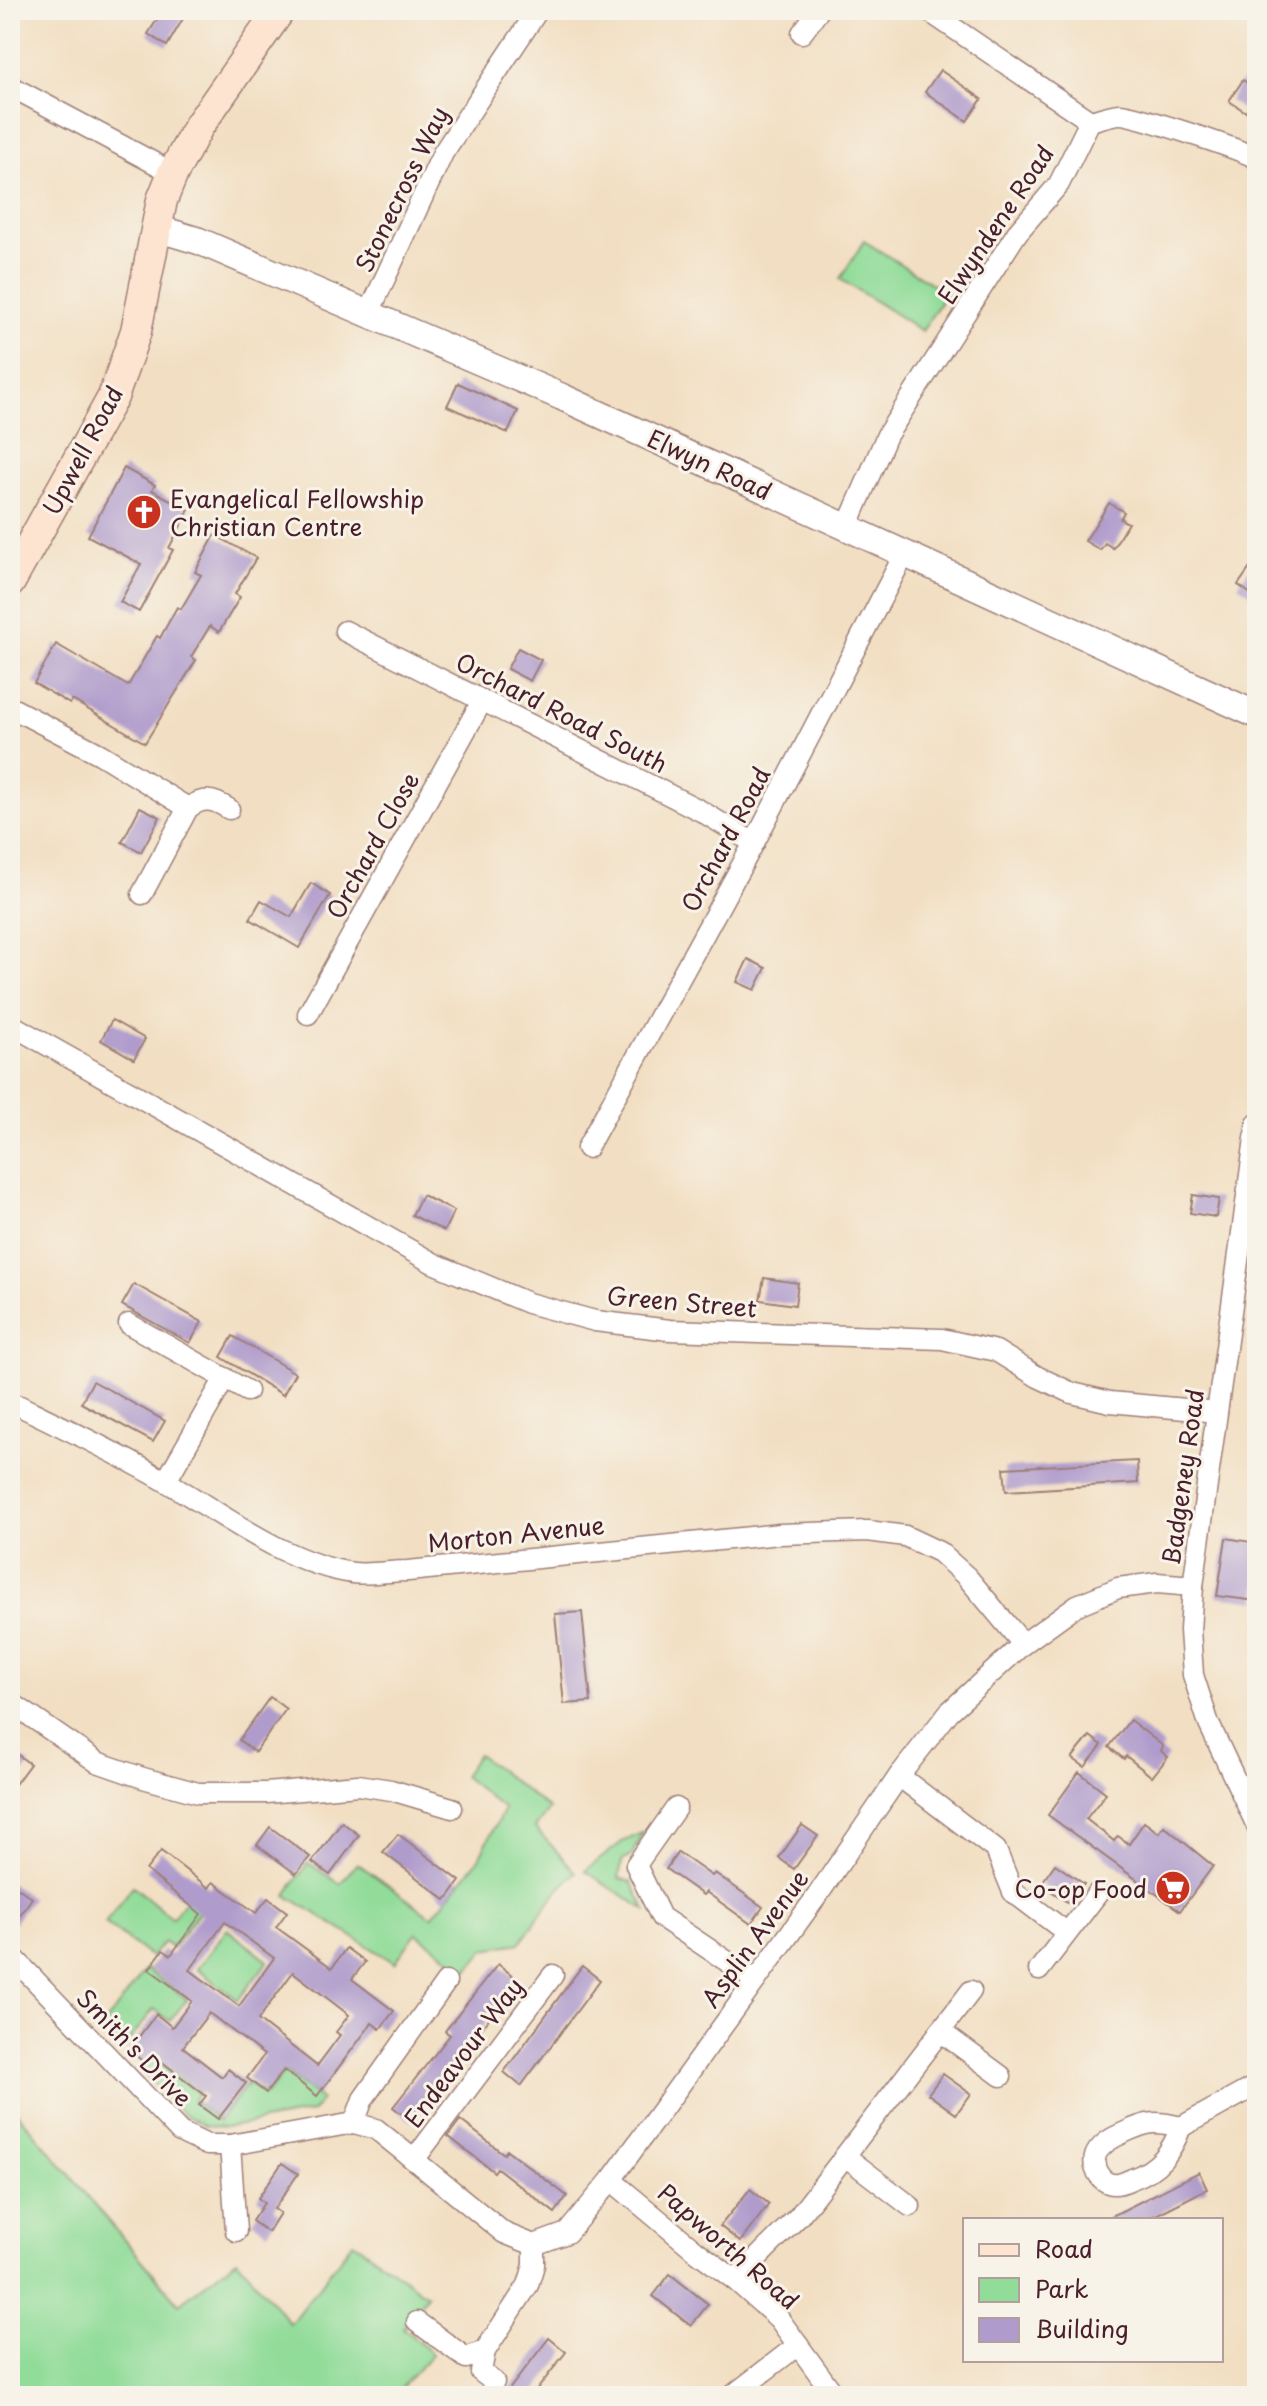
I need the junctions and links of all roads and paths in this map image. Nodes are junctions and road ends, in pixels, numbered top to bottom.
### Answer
1 (280, 10) edge
2 (538, 10) edge
3 (819, 10) edge
4 (927, 10) edge
5 (802, 33) dead end
6 (10, 86) edge
7 (1090, 121) junction
8 (1257, 159) edge
9 (173, 173) junction
10 (156, 228) junction
11 (368, 315) junction
12 (847, 527) junction
13 (905, 553) junction
14 (10, 582) edge
15 (345, 631) dead end
16 (482, 701) junction
17 (10, 707) edge
18 (1257, 715) edge
19 (188, 808) junction
20 (229, 809) dead end
21 (754, 843) junction
22 (142, 894) dead end
23 (308, 1014) dead end
24 (10, 1024) edge
25 (1257, 1124) edge
26 (587, 1148) dead end
27 (129, 1324) dead end
28 (225, 1378) junction
29 (247, 1391) dead end
30 (10, 1404) edge
31 (1217, 1412) junction
32 (166, 1481) junction
33 (1193, 1586) junction
34 (1023, 1644) junction
35 (11, 1705) edge
36 (899, 1776) junction
37 (452, 1808) dead end
38 (676, 1808) dead end
39 (1257, 1826) edge
40 (1098, 1893) dead end
41 (1066, 1932) junction
42 (10, 1954) edge
43 (1039, 1970) dead end
44 (553, 1975) dead end
45 (755, 1980) junction
46 (446, 1982) dead end
47 (971, 1991) dead end
48 (940, 2031) junction
49 (1001, 2076) dead end
50 (1257, 2085) edge
51 (354, 2123) junction
52 (1181, 2127) dead end
53 (230, 2145) junction
54 (845, 2156) junction
55 (414, 2160) junction
56 (611, 2180) junction
57 (910, 2206) dead end
58 (236, 2231) dead end
59 (534, 2245) junction
60 (735, 2280) junction
61 (417, 2322) dead end
62 (798, 2345) junction
63 (485, 2351) junction
64 (494, 2382) dead end
65 (732, 2396) edge
66 (835, 2396) edge

1 - 9 main road, Upwell Road
2 - 11 street, Stonecross Way
3 - 5 street
4 - 7 street
6 - 9 street
7 - 8 street
7 - 12 street, Elwyndene Road
9 - 10 main road, Upwell Road
10 - 11 street, Elwyn Road
10 - 14 main road, Upwell Road
11 - 12 street, Elwyn Road
12 - 13 street, Elwyn Road
13 - 18 street, Elwyn Road
13 - 21 street, Orchard Road
15 - 16 street, Orchard Road South
16 - 21 street, Orchard Road South
16 - 23 street, Orchard Close
17 - 19 street
19 - 20 street
19 - 22 street
21 - 26 street, Orchard Road
24 - 31 street, Green Street
25 - 31 street, Badgeney Road
27 - 28 street
28 - 29 street
28 - 32 street
30 - 32 street, Morton Avenue
31 - 33 street, Badgeney Road
32 - 34 street, Morton Avenue
33 - 34 street, Asplin Avenue
33 - 39 street, Badgeney Road
34 - 36 street, Asplin Avenue
35 - 37 street
36 - 41 street
36 - 45 street, Asplin Avenue
38 - 45 street
40 - 41 street
41 - 43 street
42 - 53 street, Smith's Drive
44 - 55 street, Endeavour Way
45 - 56 street, Asplin Avenue
46 - 51 street
47 - 48 street
48 - 49 street
48 - 54 street
50 - 52 street
51 - 53 street, Smith's Drive
51 - 55 street
53 - 58 street
54 - 57 street
54 - 60 street
55 - 59 street
56 - 59 street, Asplin Avenue
56 - 60 street, Papworth Road
59 - 63 street
60 - 62 street, Papworth Road
61 - 63 street
62 - 65 street
62 - 66 street, Papworth Road
63 - 64 street

